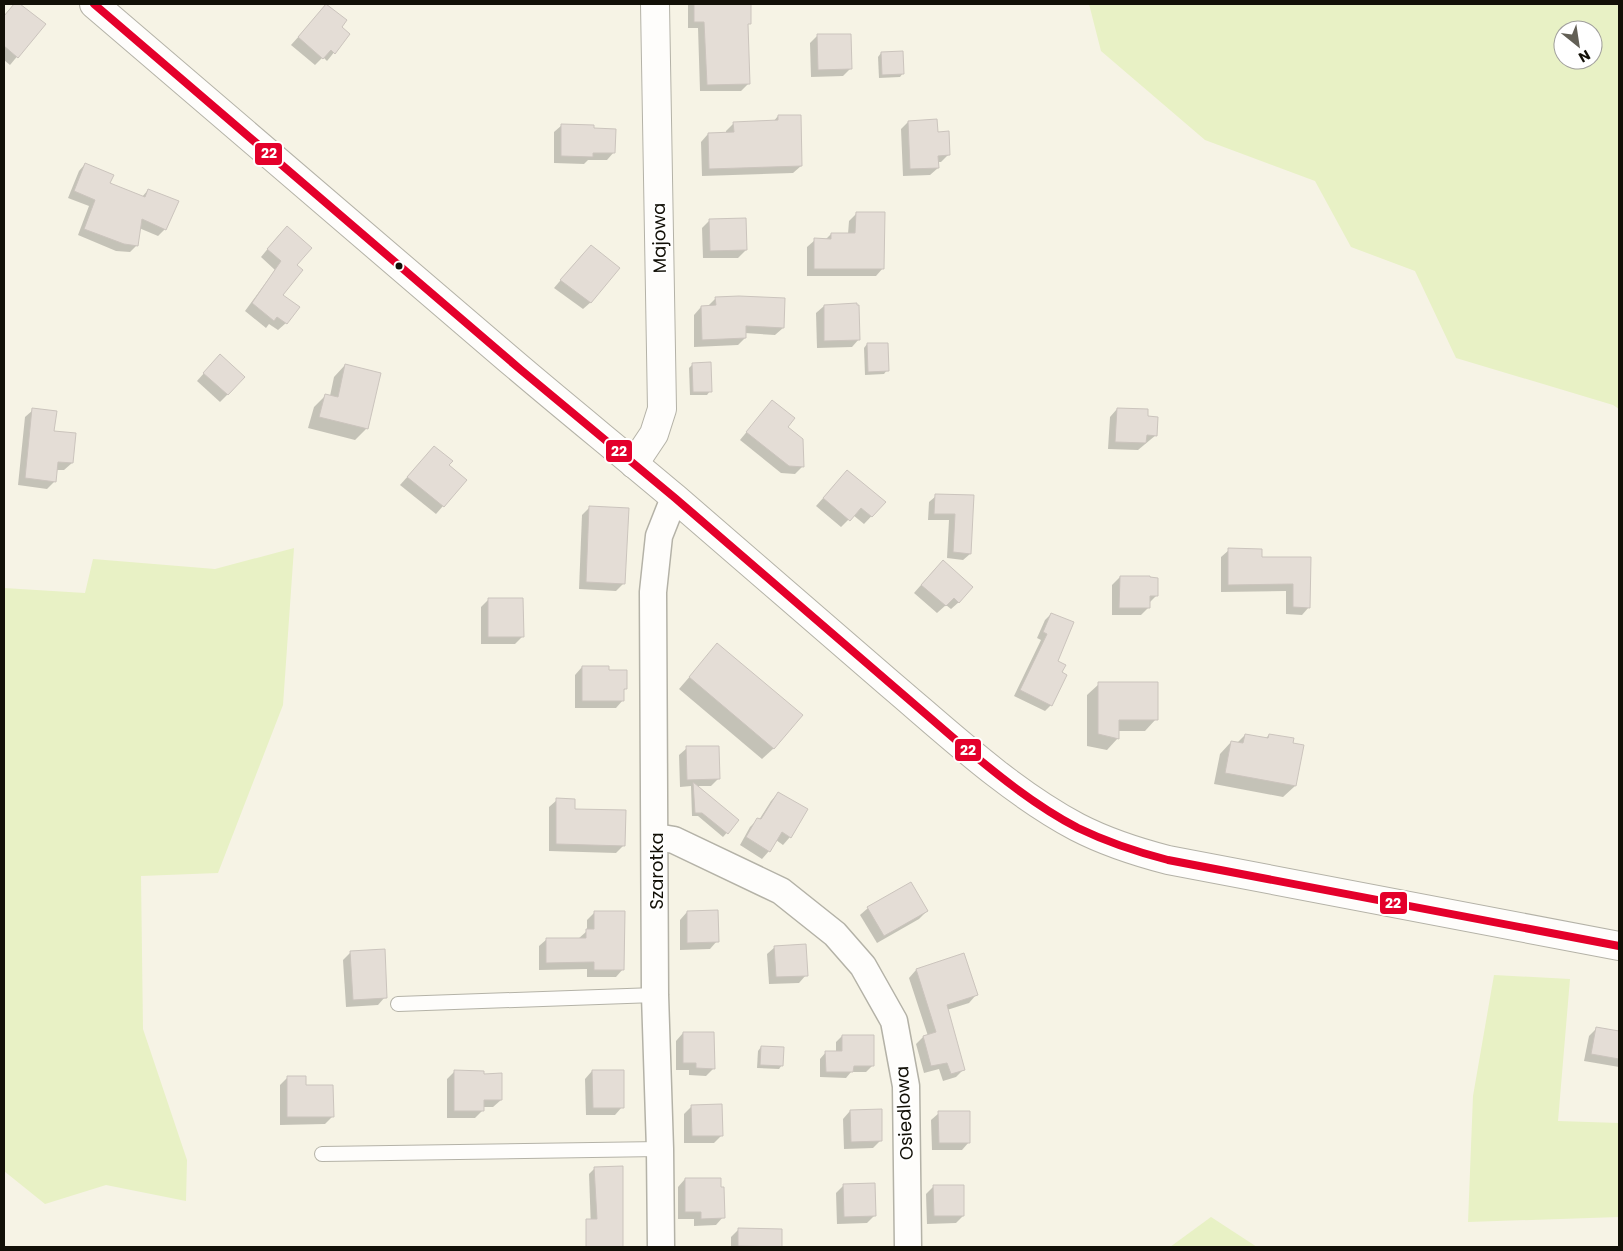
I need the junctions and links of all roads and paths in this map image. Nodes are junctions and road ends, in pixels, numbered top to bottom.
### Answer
1 (94, 4) edge
2 (655, 4) edge
3 (634, 464) junction
4 (674, 498) junction
5 (656, 837) junction
6 (1619, 946) edge
7 (656, 995) junction
8 (398, 1004) dead end
9 (660, 1149) junction
10 (322, 1154) dead end
11 (661, 1247) edge
12 (908, 1247) edge

1 - 3 main road
2 - 3 main road, Majowa
3 - 4 main road
4 - 5 street, Szarotka
4 - 6 main road
5 - 7 street, Szarotka
5 - 12 street, Osiedlowa
7 - 8 lane
7 - 9 street, Szarotka
9 - 10 lane
9 - 11 street, Szarotka

